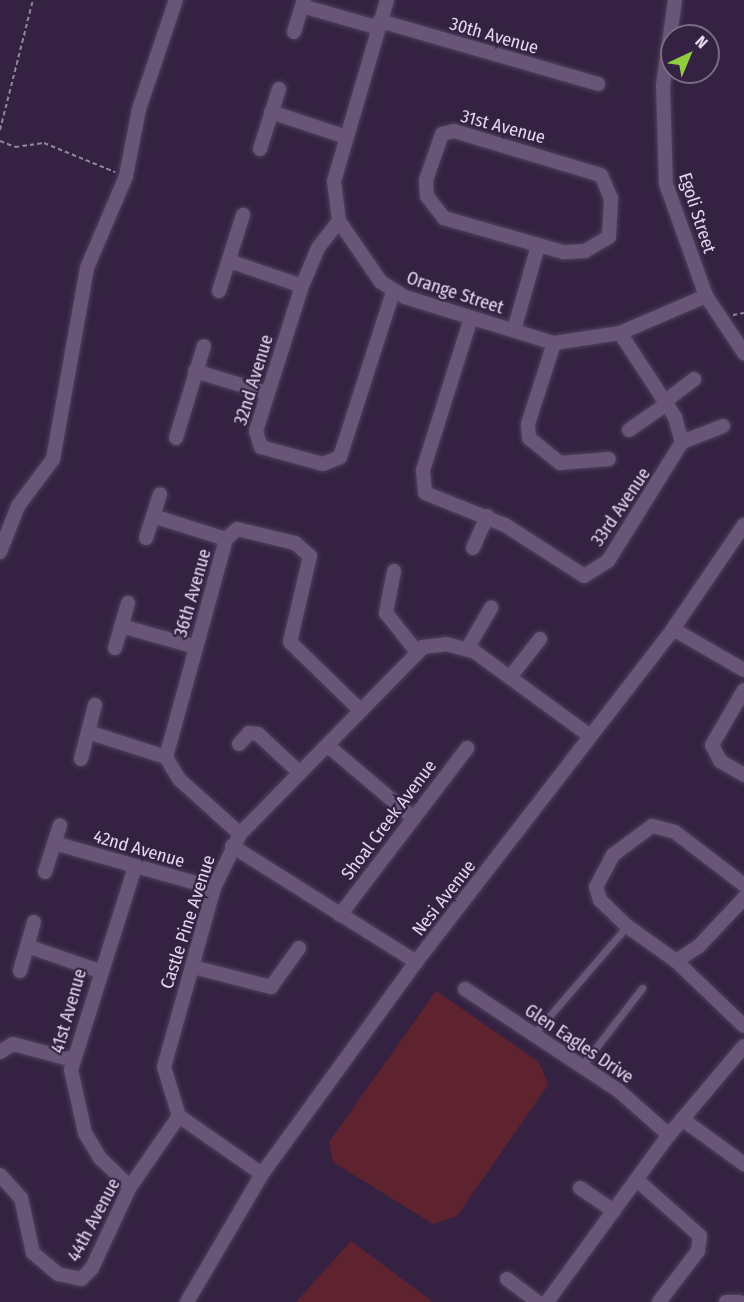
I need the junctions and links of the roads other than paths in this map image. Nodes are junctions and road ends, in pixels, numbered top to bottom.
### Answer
1 (176, 0) edge
2 (387, 0) edge
3 (675, 0) edge
4 (303, 3) edge
5 (380, 25) junction
6 (294, 32) dead end
7 (598, 84) dead end
8 (279, 89) dead end
9 (271, 112) junction
10 (346, 137) junction
11 (260, 150) dead end
12 (243, 214) dead end
13 (339, 221) junction
14 (537, 246) junction
15 (229, 261) junction
16 (302, 286) junction
17 (219, 291) dead end
18 (393, 292) junction
19 (706, 296) junction
20 (471, 318) junction
21 (514, 330) junction
22 (620, 333) junction
23 (554, 343) junction
24 (204, 346) dead end
25 (744, 353) edge
26 (195, 371) junction
27 (694, 379) dead end
28 (267, 393) junction
29 (665, 403) junction
30 (723, 426) dead end
31 (629, 430) dead end
32 (176, 438) dead end
33 (682, 442) junction
34 (609, 459) dead end
35 (160, 494) dead end
36 (153, 516) junction
37 (487, 516) junction
38 (744, 525) edge
39 (146, 538) dead end
40 (226, 539) junction
41 (473, 548) dead end
42 (0, 552) edge
43 (394, 572) dead end
44 (128, 603) dead end
45 (491, 608) dead end
46 (121, 626) junction
47 (673, 629) junction
48 (540, 639) dead end
49 (196, 647) junction
50 (115, 648) dead end
51 (467, 649) junction
52 (417, 652) junction
53 (744, 670) edge
54 (512, 676) junction
55 (744, 690) edge
56 (94, 705) dead end
57 (360, 710) junction
58 (88, 732) junction
59 (590, 736) junction
60 (239, 744) dead end
61 (327, 744) junction
62 (467, 748) dead end
63 (166, 757) junction
64 (81, 759) dead end
65 (300, 773) junction
66 (744, 775) edge
67 (411, 816) junction
68 (60, 825) dead end
69 (236, 840) junction
70 (54, 843) junction
71 (135, 867) junction
72 (45, 872) dead end
73 (744, 885) edge
74 (214, 888) junction
75 (744, 898) edge
76 (340, 915) junction
77 (34, 922) dead end
78 (627, 926) junction
79 (27, 946) junction
80 (299, 948) dead end
81 (676, 961) junction
82 (416, 962) junction
83 (193, 967) junction
84 (20, 971) dead end
85 (99, 971) junction
86 (642, 988) dead end
87 (465, 989) dead end
88 (744, 1026) edge
89 (533, 1035) junction
90 (744, 1046) edge
91 (0, 1053) edge
92 (73, 1060) junction
93 (581, 1066) junction
94 (179, 1116) junction
95 (682, 1119) junction
96 (669, 1135) junction
97 (744, 1164) edge
98 (262, 1174) junction
99 (0, 1175) edge
100 (637, 1180) junction
101 (130, 1187) junction
102 (580, 1188) dead end
103 (614, 1211) junction
104 (507, 1279) dead end
105 (187, 1302) edge
106 (538, 1302) edge
107 (547, 1302) edge
108 (659, 1302) edge
109 (726, 1302) edge
110 (740, 1302) edge

1 - 42 street
2 - 5 street
3 - 19 street, Egoli Street
4 - 5 street, 30th Avenue
4 - 6 street
5 - 7 street, 30th Avenue
5 - 10 street
8 - 9 street
9 - 10 street
9 - 11 street
10 - 13 street
12 - 15 street
13 - 16 street, 32nd Avenue
13 - 18 street, Orange Street
14 - 14 street, 31st Avenue
14 - 21 street
15 - 16 street
15 - 17 street
16 - 28 street, 32nd Avenue
18 - 20 street, Orange Street
18 - 28 street, 32nd Avenue
19 - 22 street, Orange Street
19 - 25 street, Egoli Street
20 - 21 street, Orange Street
20 - 37 street, 33rd Avenue
21 - 23 street, Orange Street
22 - 23 street, Orange Street
22 - 29 street
23 - 34 street
24 - 26 street
26 - 28 street
26 - 32 street
27 - 29 street
29 - 31 street
29 - 33 street
30 - 33 street
33 - 37 street, 33rd Avenue
35 - 36 street
36 - 39 street
36 - 40 street
37 - 41 street
38 - 47 street, Nesi Avenue
40 - 49 street, 36th Avenue
40 - 57 street, 36th Avenue
43 - 52 street
44 - 46 street
45 - 51 street
46 - 49 street
46 - 50 street
47 - 53 street
47 - 59 street, Nesi Avenue
48 - 54 street
49 - 63 street, 36th Avenue
51 - 52 street
51 - 54 street
52 - 57 street, Castle Pine Avenue
54 - 59 street
55 - 66 street
56 - 58 street
57 - 61 street, Castle Pine Avenue
58 - 63 street
58 - 64 street
59 - 82 street, Nesi Avenue
60 - 65 street
61 - 65 street, Castle Pine Avenue
61 - 67 street
62 - 67 street, Shoal Creek Avenue
63 - 69 street
65 - 69 street, Castle Pine Avenue
67 - 76 street, Shoal Creek Avenue
68 - 70 street
69 - 74 street, Castle Pine Avenue
69 - 76 street
70 - 71 street, 42nd Avenue
70 - 72 street
71 - 74 street, 42nd Avenue
71 - 85 street, 41st Avenue
73 - 78 street
74 - 83 street, Castle Pine Avenue
75 - 81 street
76 - 82 street
77 - 79 street
78 - 81 street
78 - 89 lane
79 - 84 street
79 - 85 street
80 - 83 street
81 - 88 street
82 - 98 street, Nesi Avenue
83 - 94 street, Castle Pine Avenue
85 - 92 street, 41st Avenue
86 - 93 lane
87 - 89 street, Glen Eagles Drive
89 - 93 street, Glen Eagles Drive
90 - 95 street
91 - 92 street
92 - 101 street, 41st Avenue
93 - 96 street, Glen Eagles Drive
94 - 98 street
94 - 101 street, 44th Avenue
95 - 96 street
95 - 97 street
96 - 100 street
98 - 105 street, Nesi Avenue
99 - 101 street, 44th Avenue
100 - 103 street
100 - 108 street
102 - 103 street
103 - 107 street
104 - 106 street
109 - 110 street

